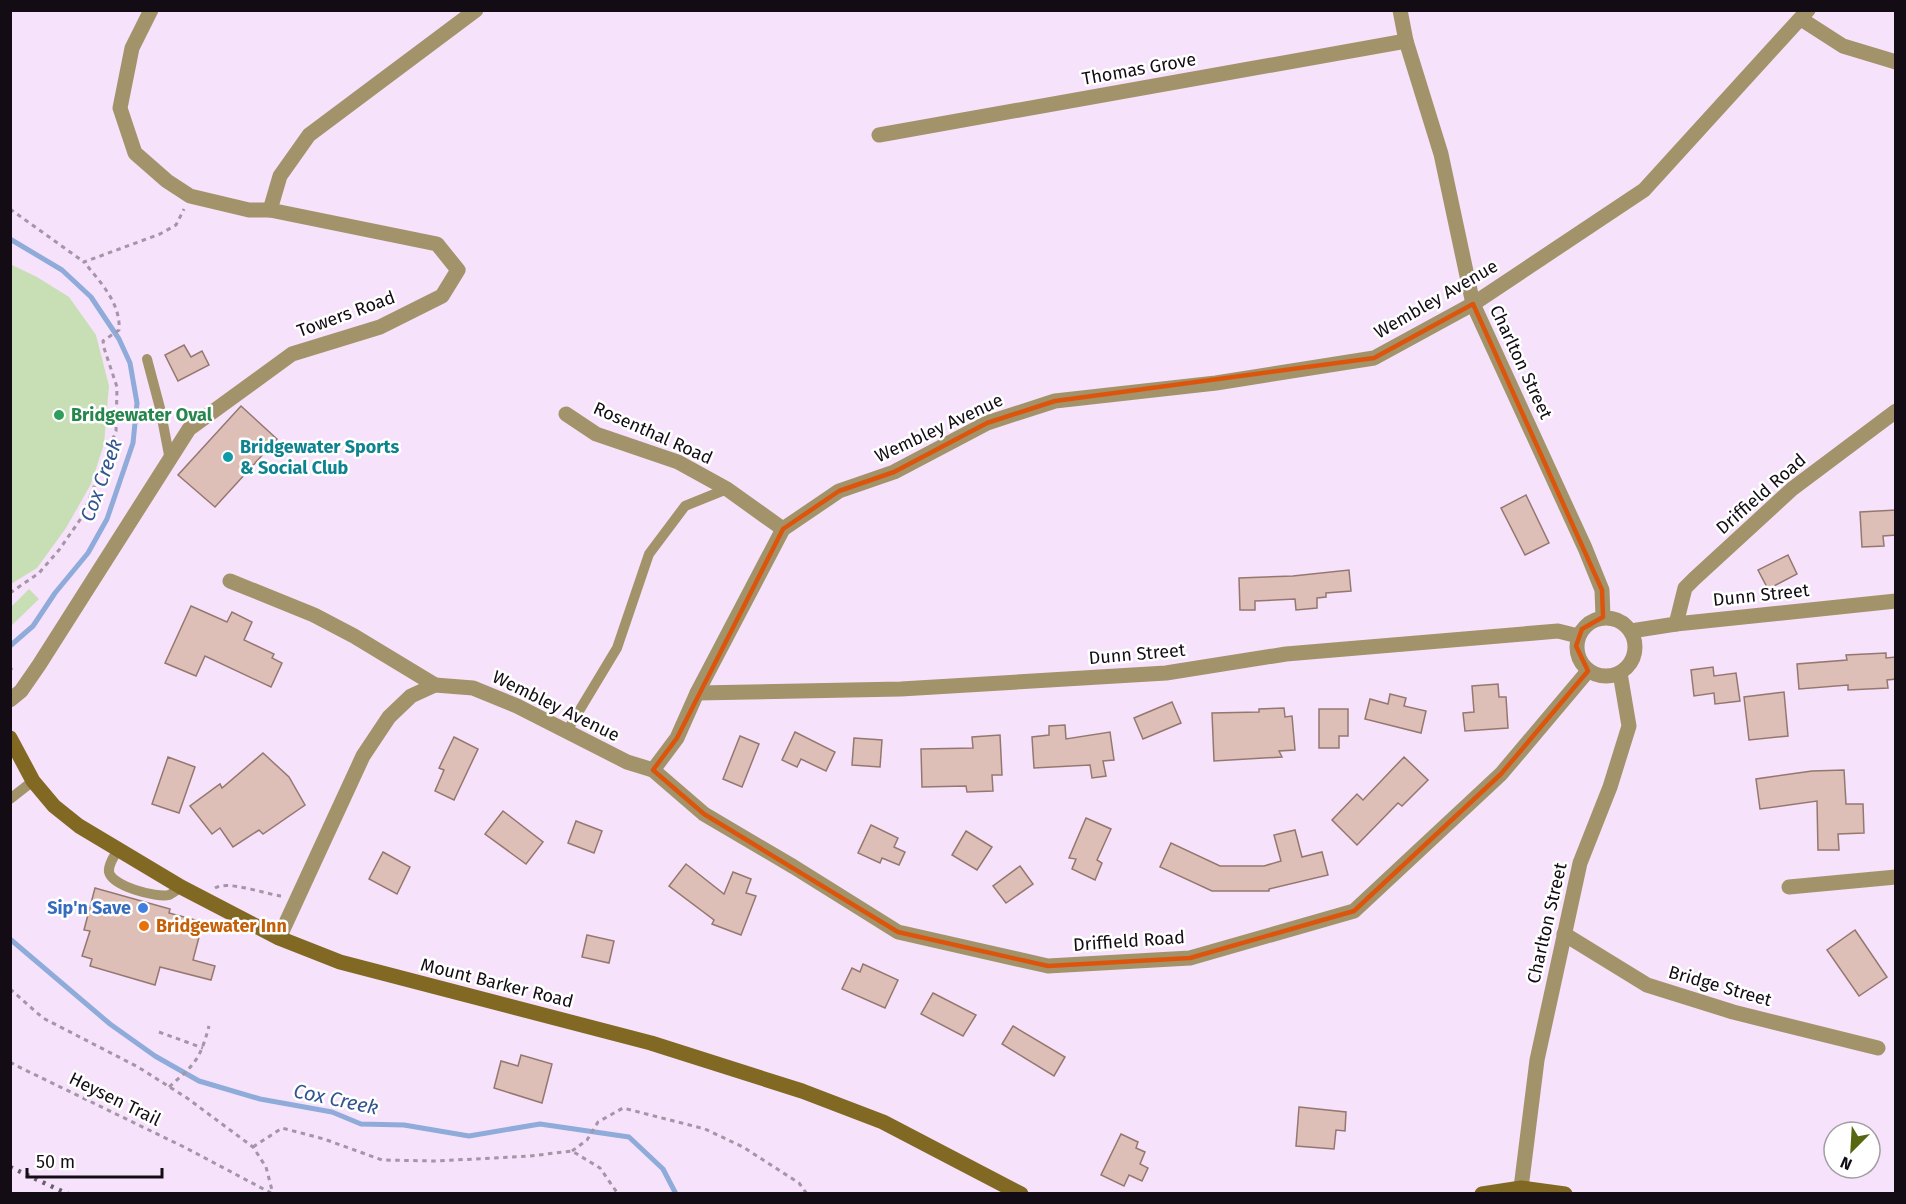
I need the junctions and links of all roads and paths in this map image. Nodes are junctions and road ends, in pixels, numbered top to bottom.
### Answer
1 (151, 10) edge
2 (476, 10) edge
3 (1400, 10) edge
4 (1805, 15) edge
5 (1406, 41) junction
6 (1896, 62) edge
7 (879, 135) dead end
8 (190, 196) junction
9 (10, 209) edge
10 (270, 210) junction
11 (84, 262) junction
12 (1473, 304) junction
13 (147, 359) dead end
14 (1896, 411) edge
15 (566, 414) dead end
16 (170, 460) junction
17 (727, 489) junction
18 (783, 530) junction
19 (230, 581) dead end
20 (10, 593) edge
21 (1896, 601) edge
22 (1603, 617) junction
23 (1676, 624) junction
24 (1631, 631) junction
25 (1578, 636) junction
26 (1588, 670) junction
27 (1620, 673) junction
28 (435, 685) junction
29 (697, 693) junction
30 (10, 700) edge
31 (567, 731) junction
32 (10, 738) edge
33 (654, 770) junction
34 (33, 781) junction
35 (10, 799) edge
36 (118, 850) junction
37 (1896, 877) edge
38 (1789, 886) dead end
39 (181, 887) junction
40 (213, 889) dead end
41 (290, 897) dead end
42 (1564, 934) junction
43 (279, 938) junction
44 (10, 989) edge
45 (209, 1026) dead end
46 (159, 1032) dead end
47 (203, 1048) junction
48 (1878, 1048) dead end
49 (10, 1062) edge
50 (169, 1087) junction
51 (253, 1147) junction
52 (572, 1151) junction
53 (1521, 1188) junction
54 (272, 1194) edge
55 (618, 1194) edge
56 (807, 1194) edge
57 (1021, 1194) edge
58 (1482, 1194) edge
59 (1565, 1194) edge

1 - 8 street
2 - 10 street
3 - 5 street, Charlton Street
4 - 6 street
4 - 12 street, Wembley Avenue
5 - 7 street, Thomas Grove
5 - 12 street, Charlton Street
8 - 10 street
8 - 11 path
9 - 11 path
10 - 16 street, Towers Road
11 - 20 path
12 - 18 street, Wembley Avenue
12 - 22 street, Charlton Street
13 - 16 lane
14 - 23 street, Driffield Road
15 - 17 street, Rosenthal Road
16 - 30 street, Towers Road
17 - 18 street, Rosenthal Road
17 - 31 lane
18 - 29 street, Wembley Avenue
19 - 28 street
21 - 23 street, Dunn Street
22 - 24 street
22 - 25 street
23 - 24 street, Dunn Street
24 - 27 street
25 - 26 street
25 - 29 street, Dunn Street
26 - 27 street
26 - 33 street, Driffield Road
27 - 42 street, Charlton Street
28 - 31 street, Wembley Avenue
28 - 43 street
29 - 33 street, Wembley Avenue
31 - 33 street, Wembley Avenue
32 - 34 main road, Mount Barker Road
34 - 35 lane
34 - 36 main road, Mount Barker Road
36 - 39 main road, Mount Barker Road
36 - 39 lane
37 - 38 street
39 - 43 main road, Mount Barker Road
40 - 41 path
42 - 48 street, Bridge Street
42 - 53 street, Charlton Street
43 - 57 main road, Mount Barker Road
44 - 50 path
45 - 47 path
46 - 47 path
47 - 50 path
49 - 54 path, Heysen Trail
50 - 51 path
51 - 52 path
51 - 54 path
52 - 55 path
52 - 56 path
53 - 58 main road
53 - 59 main road

